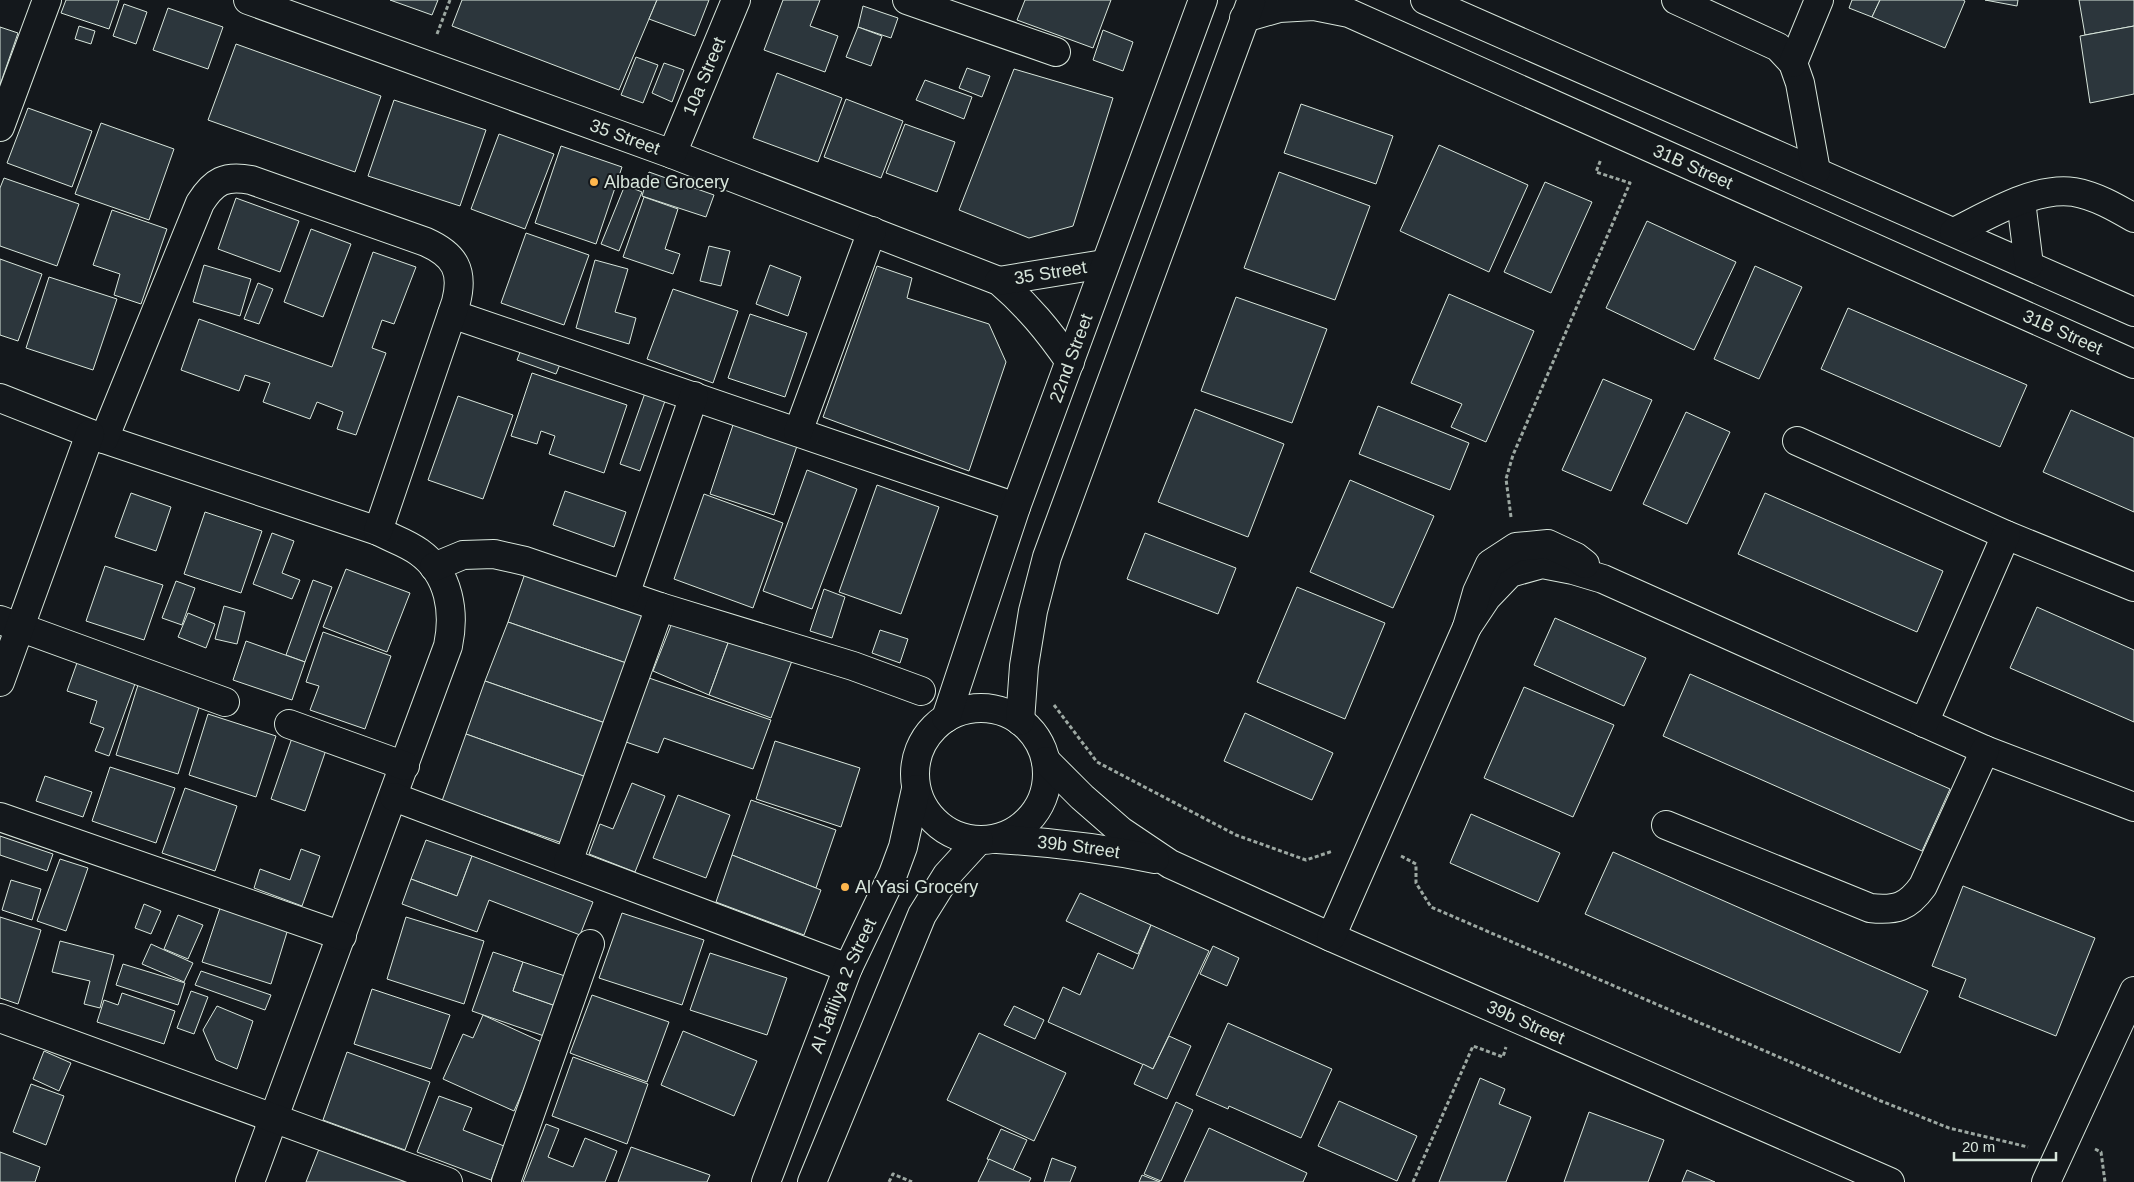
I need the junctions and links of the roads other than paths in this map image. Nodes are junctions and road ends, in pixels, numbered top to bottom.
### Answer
1 (48, 0) edge
2 (248, 0) edge
3 (736, 0) edge
4 (907, 0) edge
5 (1203, 0) edge
6 (1425, 0) edge
7 (1676, 0) edge
8 (1819, 0) edge
9 (1248, 9) edge
10 (1056, 52) dead end
11 (1793, 63) junction
12 (0, 127) edge
13 (672, 154) junction
14 (1816, 171) junction
15 (2021, 201) junction
16 (2134, 218) edge
17 (872, 231) junction
18 (1954, 232) junction
19 (1104, 264) junction
20 (2029, 265) junction
21 (999, 281) junction
22 (2134, 312) edge
23 (452, 314) junction
24 (1070, 362) junction
25 (2134, 364) edge
26 (694, 396) junction
27 (0, 398) edge
28 (798, 432) junction
29 (97, 436) junction
30 (1797, 441) dead end
31 (1016, 507) junction
32 (378, 531) junction
33 (2006, 535) junction
34 (434, 567) junction
35 (1603, 579) junction
36 (2134, 587) edge
37 (625, 594) junction
38 (660, 607) junction
39 (10, 624) edge
40 (1467, 627) junction
41 (0, 682) edge
42 (920, 691) dead end
43 (225, 702) dead end
44 (946, 718) junction
45 (1020, 721) junction
46 (1924, 722) junction
47 (289, 724) dead end
48 (1985, 750) junction
49 (1046, 761) junction
50 (405, 766) junction
51 (916, 789) junction
52 (394, 797) junction
53 (2130, 808) edge
54 (0, 817) edge
55 (1666, 824) dead end
56 (987, 840) junction
57 (1164, 860) junction
58 (568, 862) junction
59 (342, 936) junction
60 (1331, 937) junction
61 (590, 944) dead end
62 (848, 968) junction
63 (2134, 991) edge
64 (0, 1018) edge
65 (274, 1118) junction
66 (250, 1182) edge
67 (448, 1182) edge
68 (506, 1182) edge
69 (766, 1182) edge
70 (813, 1182) edge
71 (1890, 1182) edge
72 (2046, 1182) edge

1 - 12 street
2 - 13 street, 35 Street
3 - 13 street, 10a Street
4 - 10 street
5 - 19 street, 22nd Street
6 - 14 street
7 - 11 street
8 - 11 street
9 - 25 street, 31B Street
9 - 45 street
11 - 14 street
13 - 17 street, 35 Street
14 - 18 street
15 - 16 street
15 - 18 street
15 - 20 street
17 - 21 street, 35 Street
17 - 28 street
18 - 20 street
19 - 21 street, 35 Street
19 - 24 street, 22nd Street
20 - 22 street
21 - 24 street, 35 Street
23 - 26 street
23 - 29 street
23 - 32 street
24 - 31 street, 22nd Street
26 - 28 street
26 - 37 street
27 - 29 street
28 - 31 street
29 - 32 street
29 - 39 street
30 - 33 street
31 - 44 street, 22nd Street
32 - 34 street
33 - 36 street
33 - 46 street
34 - 37 street
34 - 50 street
35 - 40 street
35 - 40 street
35 - 46 street
37 - 38 street
38 - 42 street
38 - 58 street
39 - 41 street
39 - 43 street
40 - 60 street
44 - 45 street
44 - 51 street
45 - 49 street
46 - 48 street
47 - 50 street
48 - 53 street
48 - 55 street
49 - 56 street
49 - 57 street, 39b Street
50 - 52 street
51 - 56 street
51 - 62 street, Al Jafiliya 2 Street
52 - 58 street
52 - 59 street
54 - 59 street
56 - 57 street, 39b Street
56 - 70 street
57 - 60 street, 39b Street
58 - 62 street
59 - 65 street
60 - 71 street, 39b Street
61 - 68 street
62 - 69 street, Al Jafiliya 2 Street
63 - 72 street
64 - 65 street
65 - 66 street
65 - 67 street

